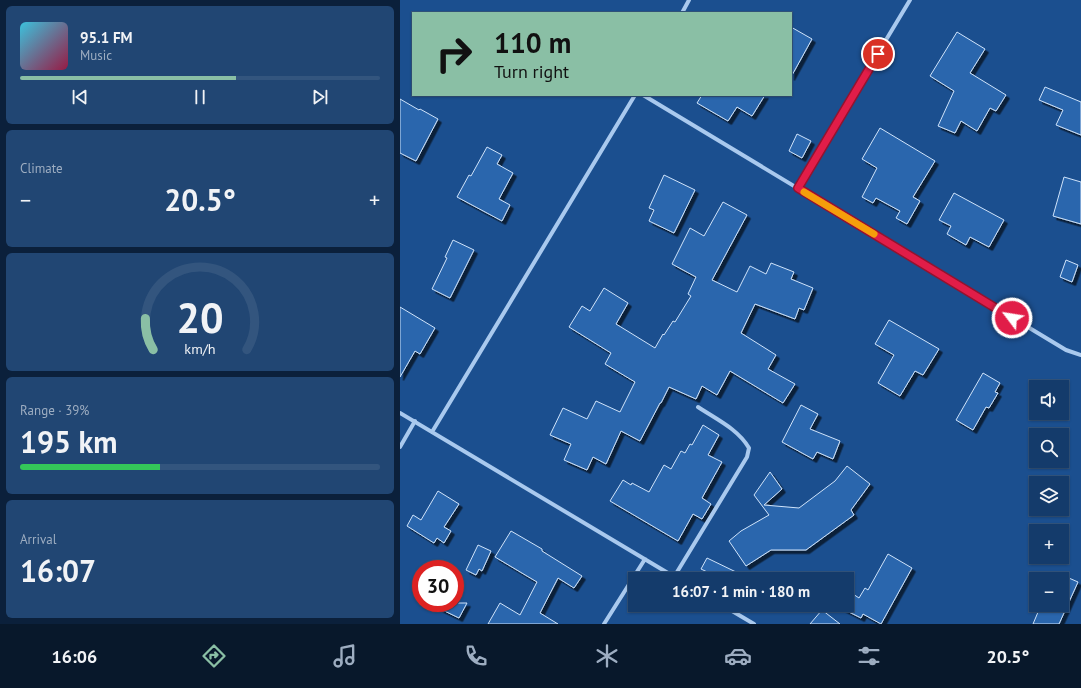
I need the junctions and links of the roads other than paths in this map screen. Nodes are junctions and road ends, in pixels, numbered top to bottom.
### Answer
1 (689, 0) edge
2 (910, 0) edge
3 (683, 12) edge
4 (634, 96) edge
5 (645, 96) edge
6 (798, 188) junction
7 (1081, 355) edge
8 (698, 407) dead end
9 (400, 412) edge
10 (415, 422) junction
11 (432, 432) junction
12 (400, 447) edge
13 (645, 560) junction
14 (666, 572) edge
15 (679, 572) edge
16 (734, 612) edge
17 (604, 624) edge
18 (754, 624) edge

1 - 3 street
2 - 6 street
4 - 11 street
5 - 6 street
6 - 7 street
8 - 15 street
9 - 10 street
10 - 11 street
10 - 12 street
11 - 13 street
13 - 14 street
13 - 17 street
16 - 18 street

